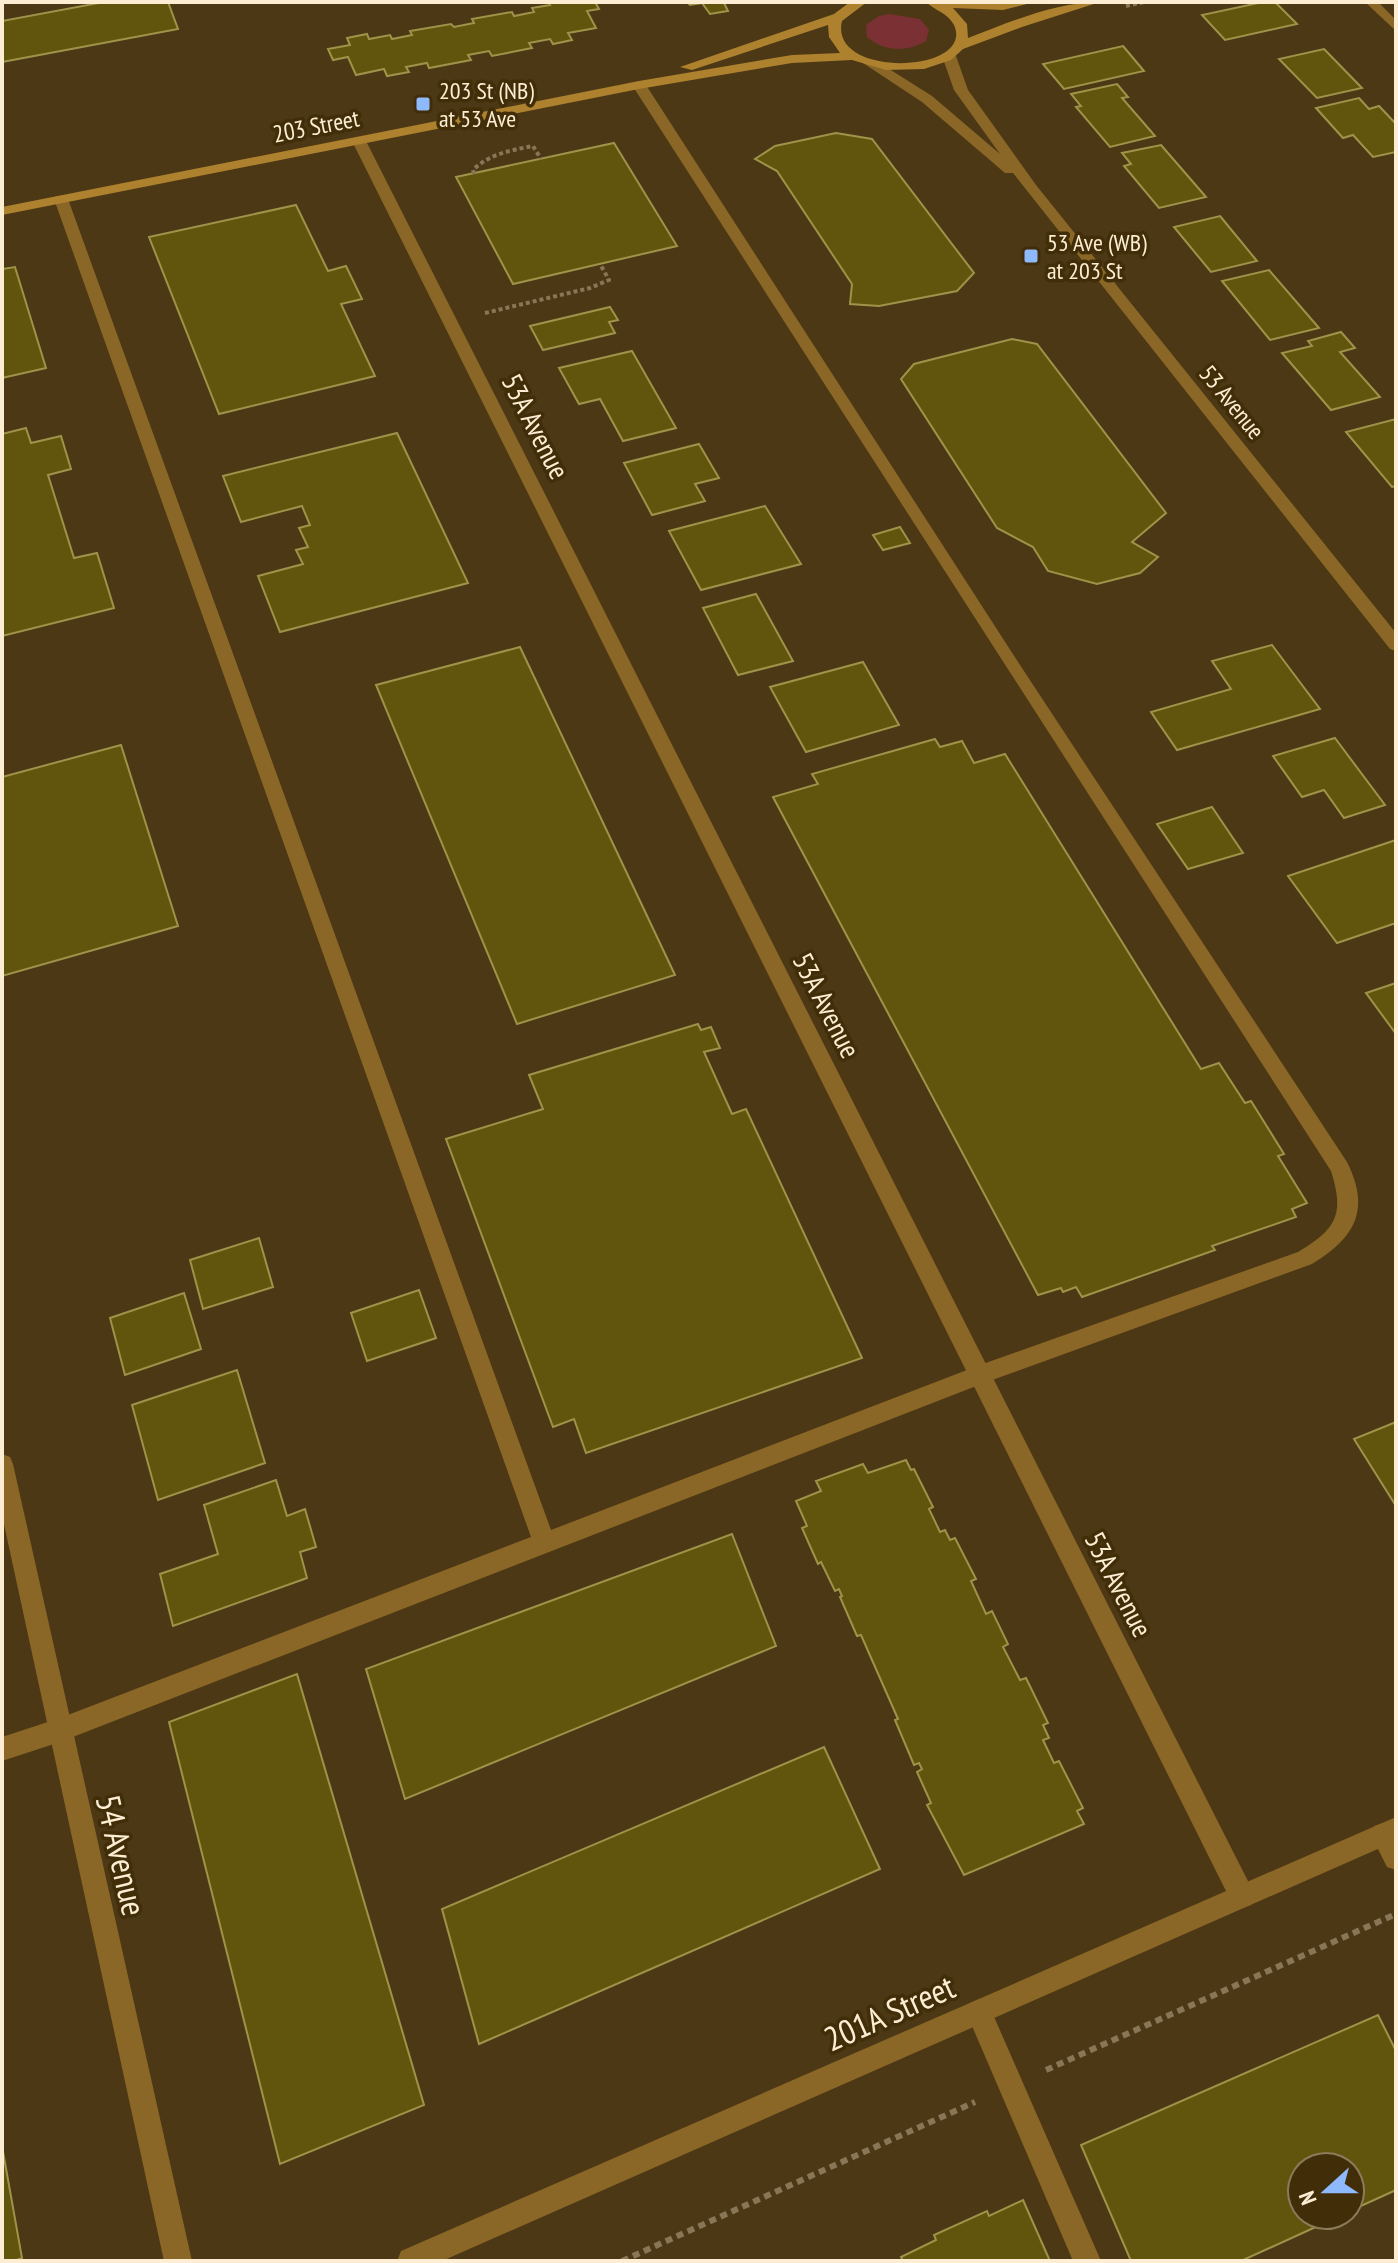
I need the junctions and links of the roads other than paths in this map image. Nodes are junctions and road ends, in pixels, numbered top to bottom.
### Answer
1 (861, 2) edge
2 (1029, 2) edge
3 (1094, 2) edge
4 (1371, 2) edge
5 (934, 3) edge
6 (843, 10) edge
7 (1396, 27) edge
8 (954, 51) junction
9 (853, 56) junction
10 (870, 63) junction
11 (639, 85) junction
12 (359, 141) junction
13 (1031, 188) junction
14 (61, 199) junction
15 (2, 211) edge
16 (1396, 645) edge
17 (980, 1375) junction
18 (2, 1464) edge
19 (545, 1544) junction
20 (60, 1730) junction
21 (2, 1749) edge
22 (1389, 1832) edge
23 (1396, 1858) edge
24 (1242, 1896) junction
25 (979, 2012) junction
26 (178, 2261) edge
27 (411, 2261) edge
28 (1087, 2261) edge

1 - 6 main road, 203 Street
2 - 5 main road
3 - 8 main road
4 - 7 street
5 - 8 main road
6 - 9 main road
6 - 11 main road, 203 Street
8 - 10 main road
8 - 13 street, 53 Avenue
9 - 10 main road
9 - 11 main road, 203 Street
10 - 13 street, 53 Avenue
11 - 12 main road, 203 Street
11 - 17 street
12 - 14 main road, 203 Street
12 - 17 street, 53A Avenue
13 - 16 street, 53 Avenue
14 - 15 main road, 203 Street
14 - 19 street
17 - 19 street
17 - 24 street, 53A Avenue
18 - 20 street, 54 Avenue
19 - 20 street
20 - 21 street
20 - 26 street, 54 Avenue
22 - 23 street
22 - 24 street, 201A Street
24 - 25 street, 201A Street
25 - 27 street, 201A Street
25 - 28 street

